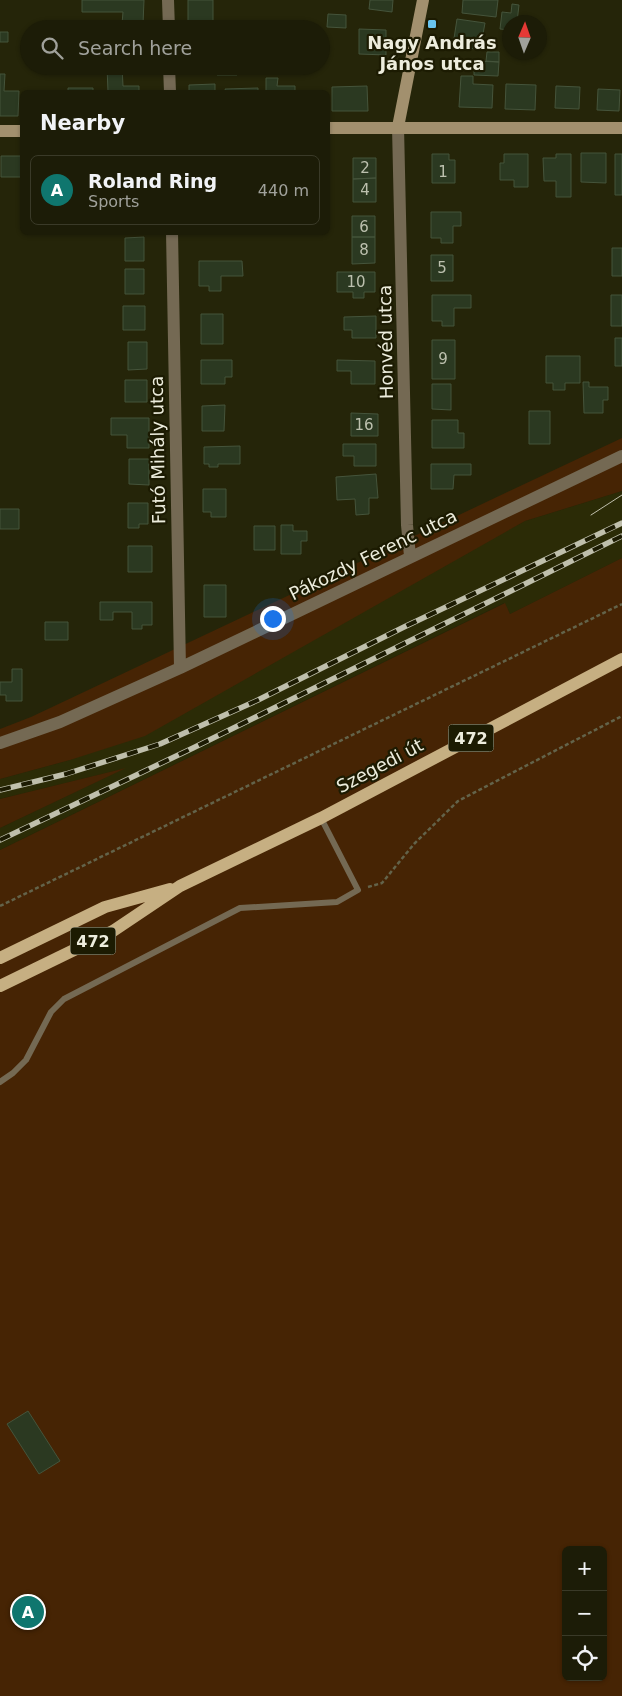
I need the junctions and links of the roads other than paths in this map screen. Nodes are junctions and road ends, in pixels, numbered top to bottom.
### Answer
1 (168, 0) edge
2 (423, 0) edge
3 (169, 20) edge
4 (169, 75) edge
5 (170, 90) edge
6 (330, 128) edge
7 (398, 128) junction
8 (622, 128) edge
9 (0, 131) edge
10 (20, 131) edge
11 (172, 235) edge
12 (622, 456) edge
13 (410, 556) junction
14 (622, 659) edge
15 (180, 668) junction
16 (0, 743) edge
17 (321, 818) junction
18 (180, 886) junction
19 (0, 958) edge
20 (0, 986) edge
21 (0, 1082) edge

1 - 3 street
2 - 7 street
4 - 5 street
6 - 7 street
7 - 8 street
7 - 13 street, Honvéd utca
9 - 10 street
11 - 15 street, Futó Mihály utca
12 - 13 street, Pákozdy Ferenc utca
13 - 15 street, Pákozdy Ferenc utca
14 - 17 main road, Szegedi út / 472
15 - 16 street, Pákozdy Ferenc utca
17 - 18 main road, Szegedi út / 472
17 - 21 lane
18 - 19 main road, Szegedi út / 472
18 - 20 main road, Szegedi út / 472

